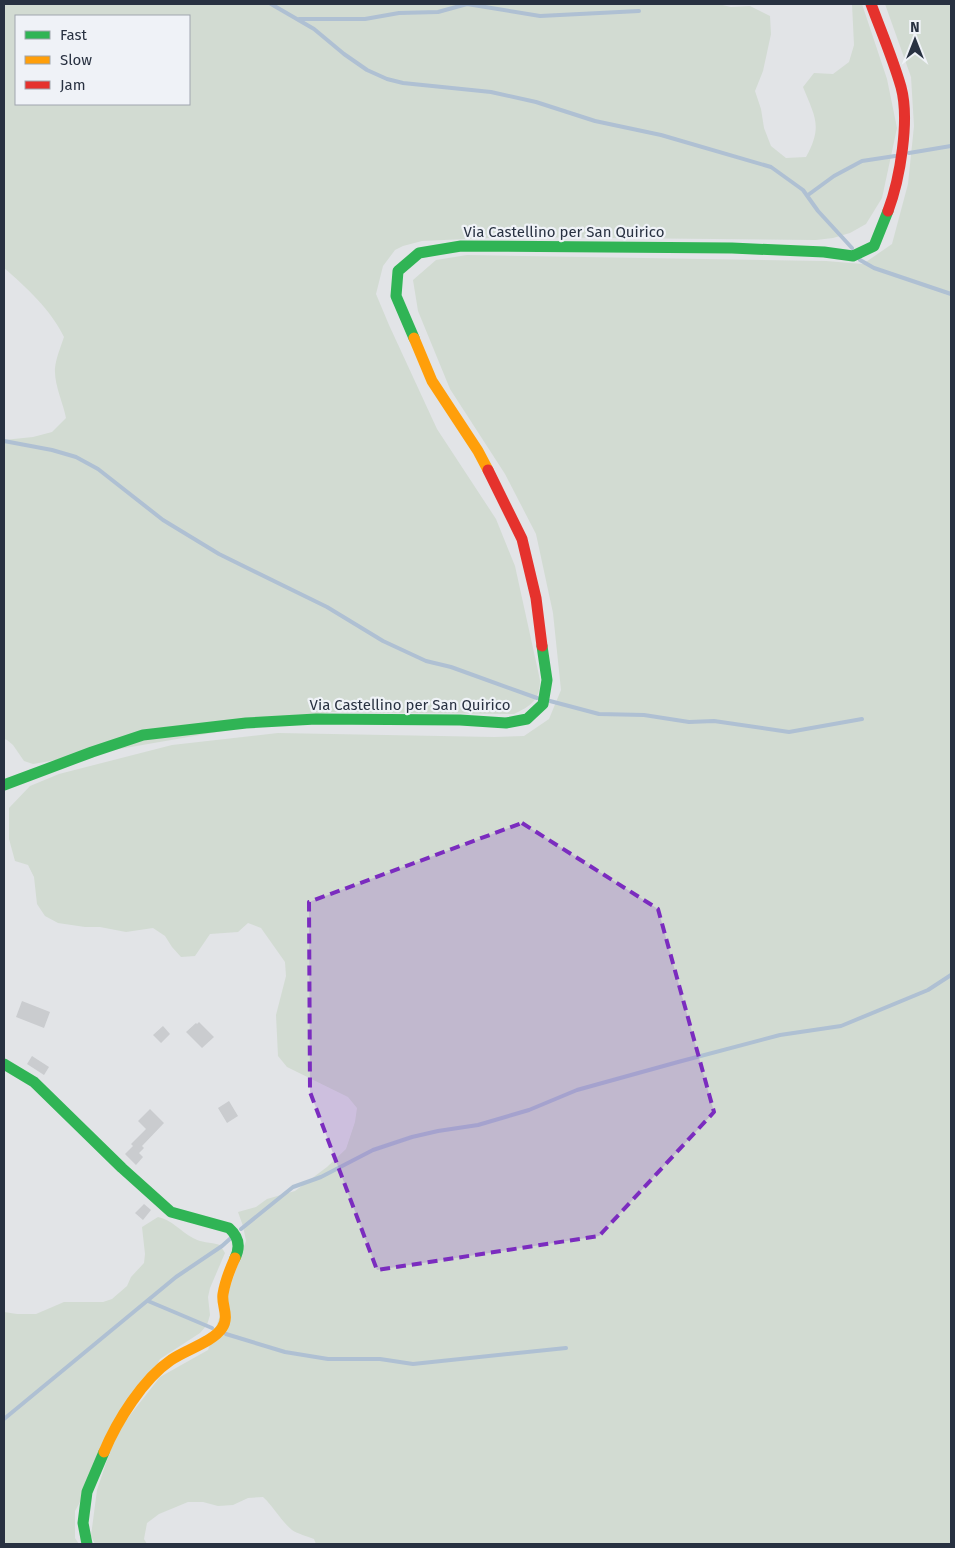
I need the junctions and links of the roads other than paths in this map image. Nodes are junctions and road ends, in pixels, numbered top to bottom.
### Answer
1 (871, 4) edge
2 (4, 784) edge
3 (4, 1064) edge
4 (87, 1544) edge

1 - 2 street, Via Castellino per San Quirico
3 - 4 street

